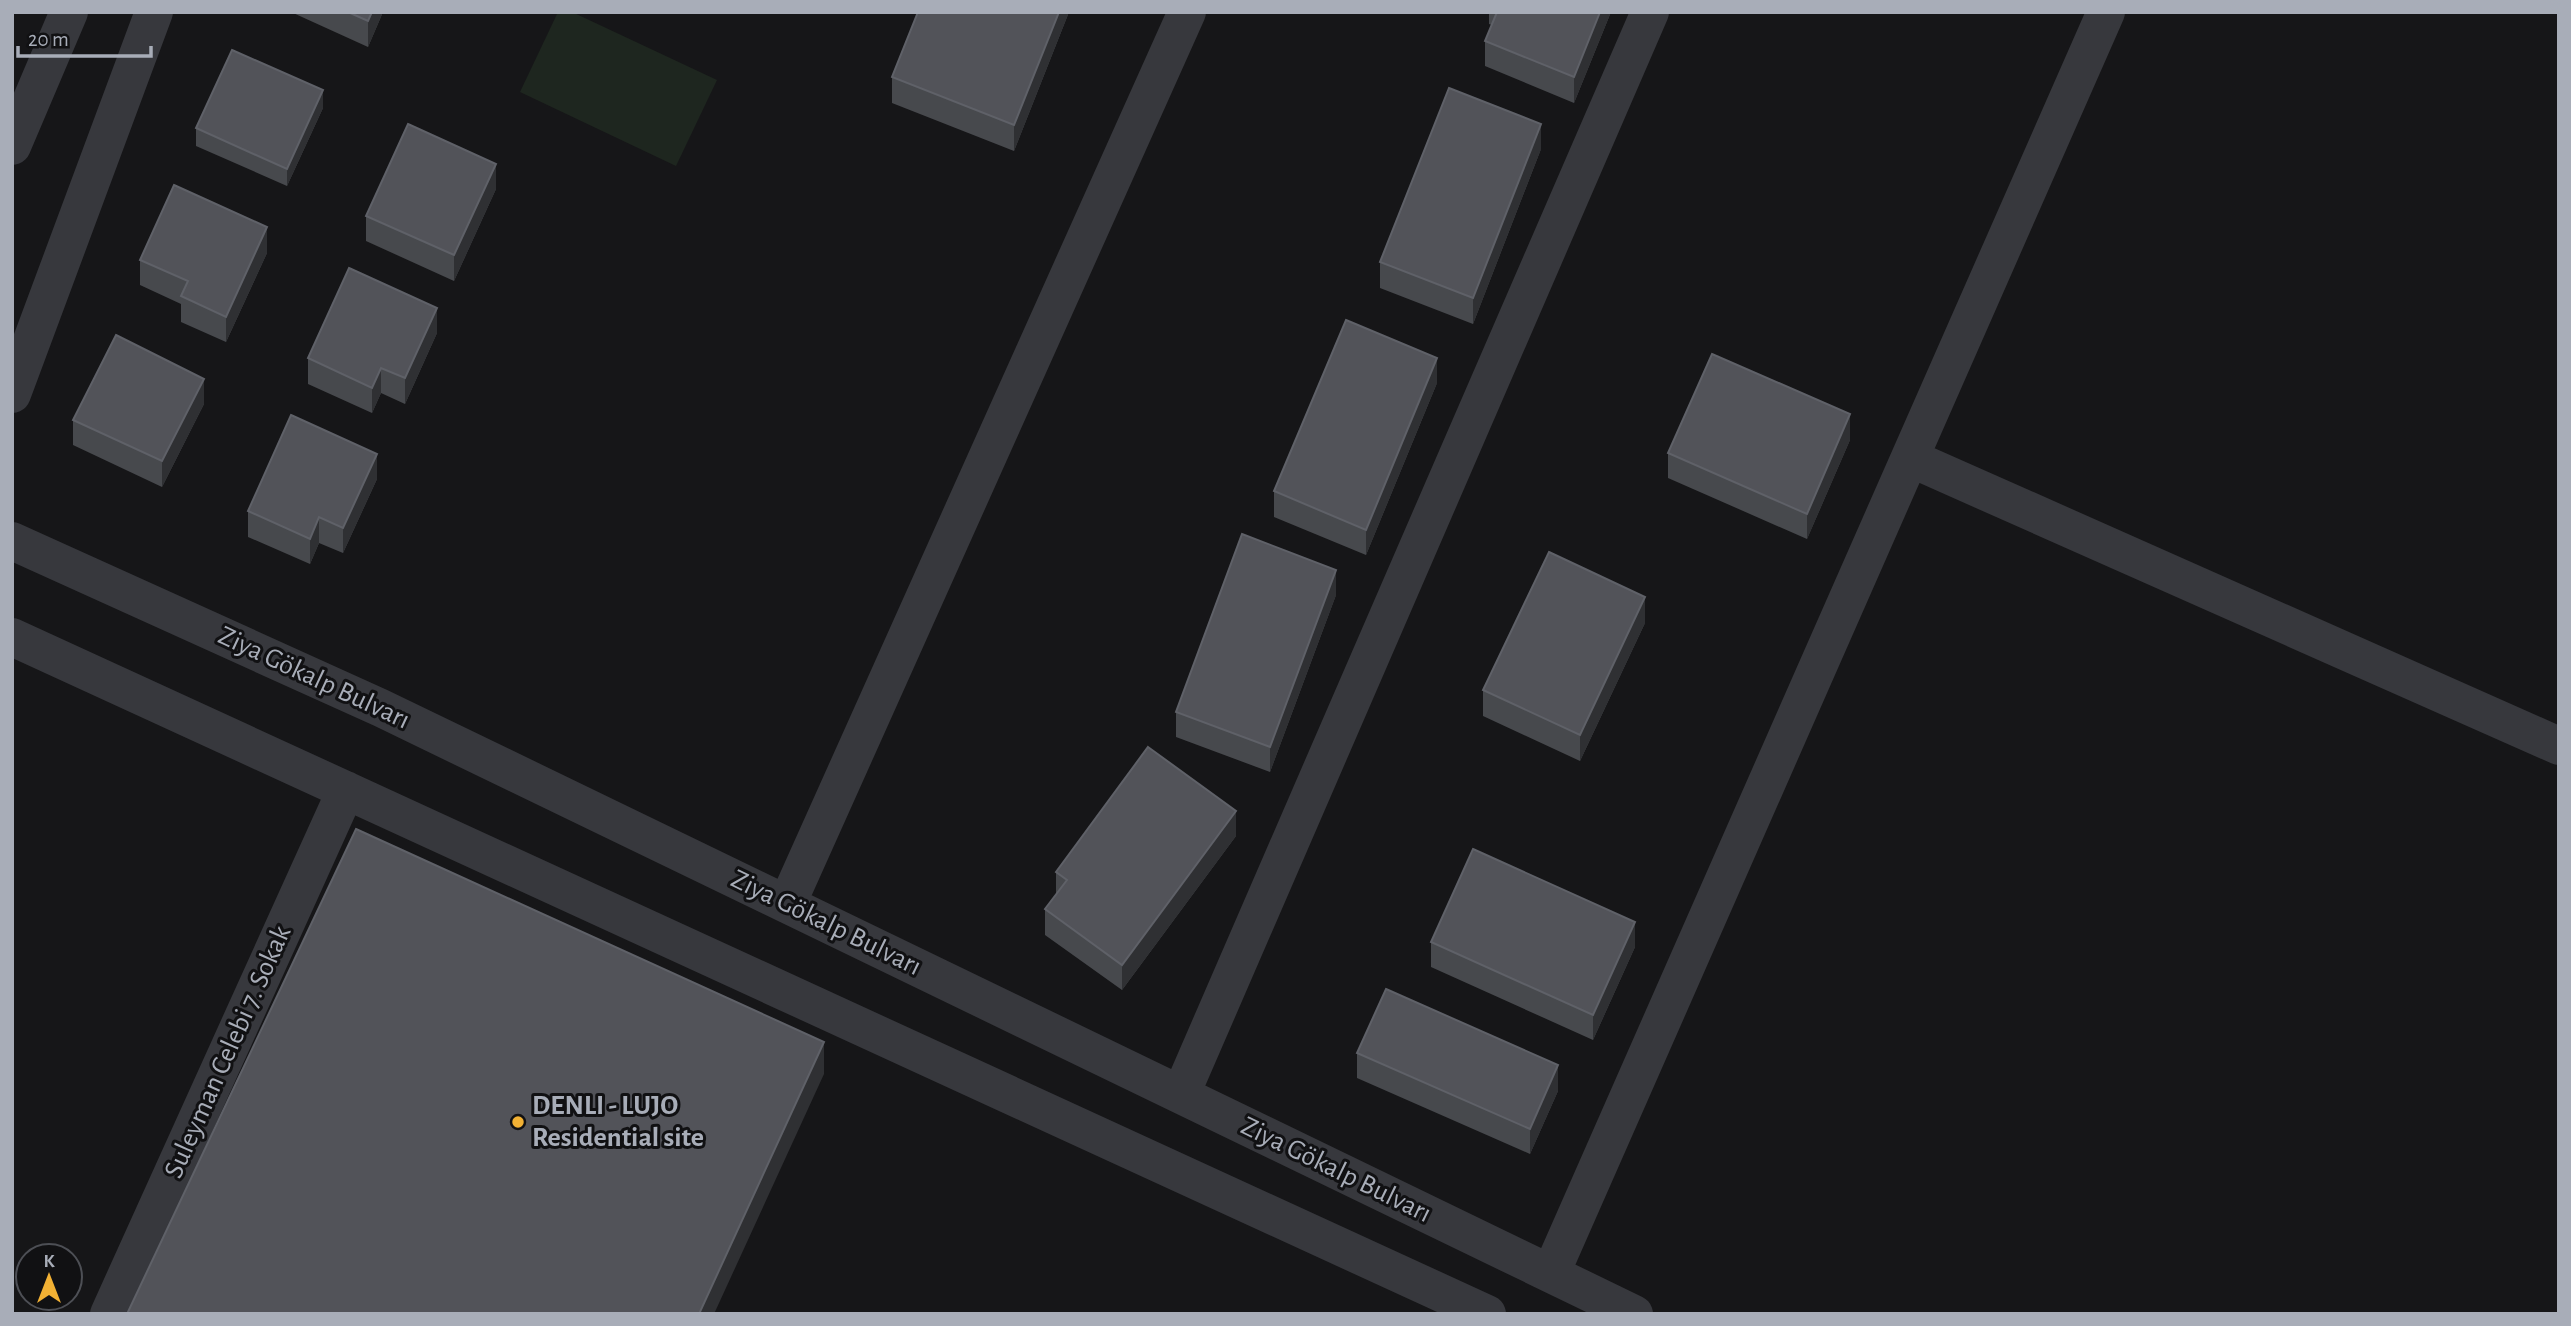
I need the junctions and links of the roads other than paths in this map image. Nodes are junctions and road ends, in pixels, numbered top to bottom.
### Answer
1 (69, 12) edge
2 (154, 12) edge
3 (1187, 12) edge
4 (1650, 12) edge
5 (2106, 12) edge
6 (12, 146) edge
7 (12, 394) edge
8 (1910, 458) junction
9 (12, 541) edge
10 (12, 637) edge
11 (2559, 747) edge
12 (346, 790) junction
13 (787, 904) junction
14 (1181, 1094) junction
15 (1551, 1273) junction
16 (109, 1314) edge
17 (1487, 1314) edge
18 (1634, 1314) edge

1 - 6 street
2 - 7 street
3 - 13 street
4 - 14 street
5 - 8 street
8 - 11 street
8 - 15 street
9 - 13 street, Ziya Gökalp Bulvarı
10 - 12 street
12 - 16 street, Suleyman Celebi 7. Sokak
12 - 17 street
13 - 14 street, Ziya Gökalp Bulvarı
14 - 15 street, Ziya Gökalp Bulvarı
15 - 18 street, Ziya Gökalp Bulvarı

